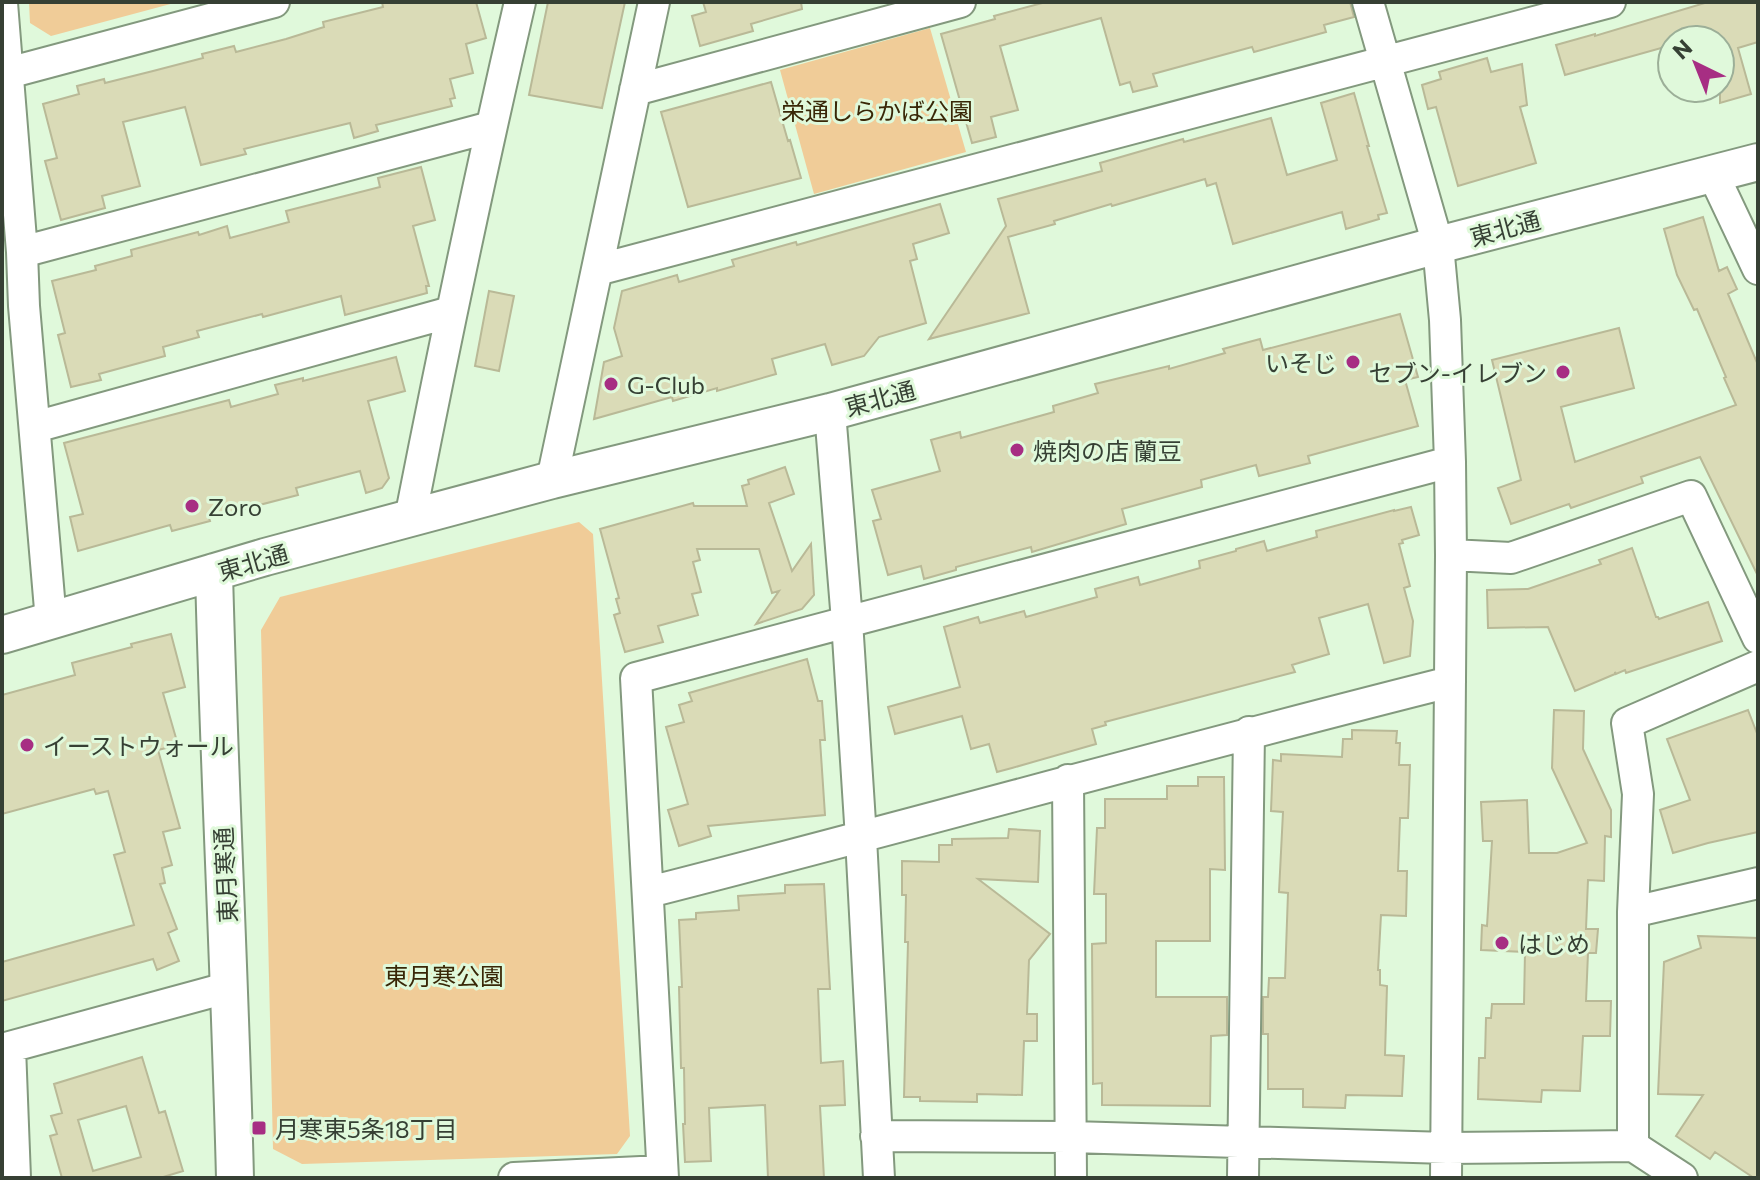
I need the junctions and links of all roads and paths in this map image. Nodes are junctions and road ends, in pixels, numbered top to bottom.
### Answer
1 (274, 2) edge
2 (520, 2) edge
3 (654, 2) edge
4 (960, 2) edge
5 (1368, 2) edge
6 (1610, 2) edge
7 (2, 3) edge
8 (1384, 61) junction
9 (6, 87) edge
10 (635, 90) junction
11 (491, 127) junction
12 (1758, 162) edge
13 (1713, 174) junction
14 (1438, 245) junction
15 (22, 252) junction
16 (1758, 269) edge
17 (597, 270) junction
18 (13, 307) edge
19 (451, 312) junction
20 (830, 412) junction
21 (35, 427) junction
22 (1450, 462) junction
23 (552, 480) junction
24 (410, 519) junction
25 (1451, 555) junction
26 (214, 572) junction
27 (51, 621) junction
28 (847, 621) junction
29 (2, 635) edge
30 (1758, 638) edge
31 (1758, 666) edge
32 (1450, 682) junction
33 (1249, 732) junction
34 (1068, 780) junction
35 (861, 838) junction
36 (1758, 883) edge
37 (649, 892) junction
38 (1633, 912) junction
39 (230, 987) junction
40 (6, 1048) edge
41 (876, 1136) junction
42 (1071, 1137) junction
43 (1244, 1143) junction
44 (1633, 1146) junction
45 (1446, 1163) edge
46 (663, 1174) edge
47 (15, 1178) edge
48 (235, 1178) edge
49 (514, 1178) edge
50 (879, 1178) edge
51 (1071, 1178) edge
52 (1243, 1178) edge
53 (1682, 1178) edge

1 - 9 street
2 - 11 street
3 - 10 street
4 - 10 street
5 - 8 street
6 - 8 street
7 - 9 street
8 - 14 street
8 - 17 street
9 - 15 street
10 - 17 street
11 - 15 street
11 - 19 street
12 - 13 street, 東北通
13 - 14 street, 東北通
13 - 16 street
14 - 20 street, 東北通
14 - 22 street
15 - 18 street
17 - 23 street
18 - 21 street
19 - 21 street
19 - 24 street
20 - 23 street, 東北通
20 - 28 street
21 - 27 street
22 - 25 street
22 - 28 street
23 - 24 street, 東北通
24 - 26 street, 東北通
25 - 30 street
25 - 32 street
26 - 27 street, 東北通
26 - 39 street, 東月寒通
27 - 29 street, 東北通
28 - 35 street
28 - 37 street
31 - 38 street
32 - 33 street
32 - 45 street
33 - 34 street
33 - 43 street
34 - 35 street
34 - 42 street
35 - 37 street
35 - 41 street
36 - 38 street
37 - 46 street
38 - 44 street
39 - 40 street
39 - 48 street, 東月寒通
40 - 47 street
41 - 42 street
41 - 50 street
42 - 43 street
42 - 51 street
43 - 45 street
43 - 52 street
44 - 45 street
44 - 53 street
46 - 49 street

